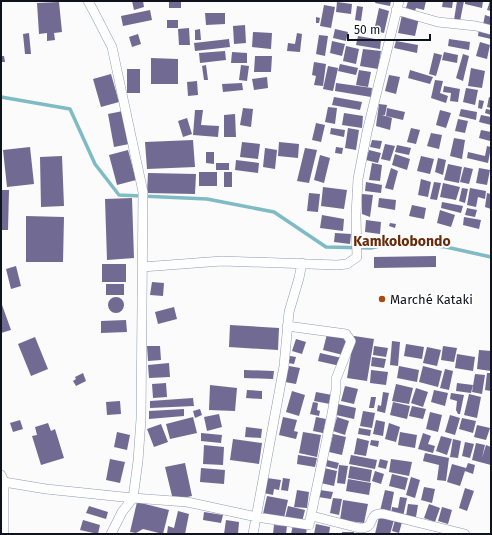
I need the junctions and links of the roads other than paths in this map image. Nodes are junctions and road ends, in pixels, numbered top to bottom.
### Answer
1 (88, 1) edge
2 (398, 1) edge
3 (396, 10) junction
4 (491, 30) edge
5 (302, 264) junction
6 (142, 267) junction
7 (287, 326) junction
8 (2, 478) edge
9 (133, 498) junction
10 (257, 517) junction
11 (310, 525) edge
12 (4, 534) edge
13 (111, 534) edge
14 (253, 534) edge
15 (465, 534) edge

1 - 6 street
2 - 3 street
3 - 4 street
3 - 5 street
5 - 6 street
5 - 7 street
6 - 9 street
7 - 10 street
7 - 11 street
8 - 9 street
8 - 12 street
9 - 10 street
9 - 13 street
10 - 11 street
10 - 14 street
11 - 15 street

